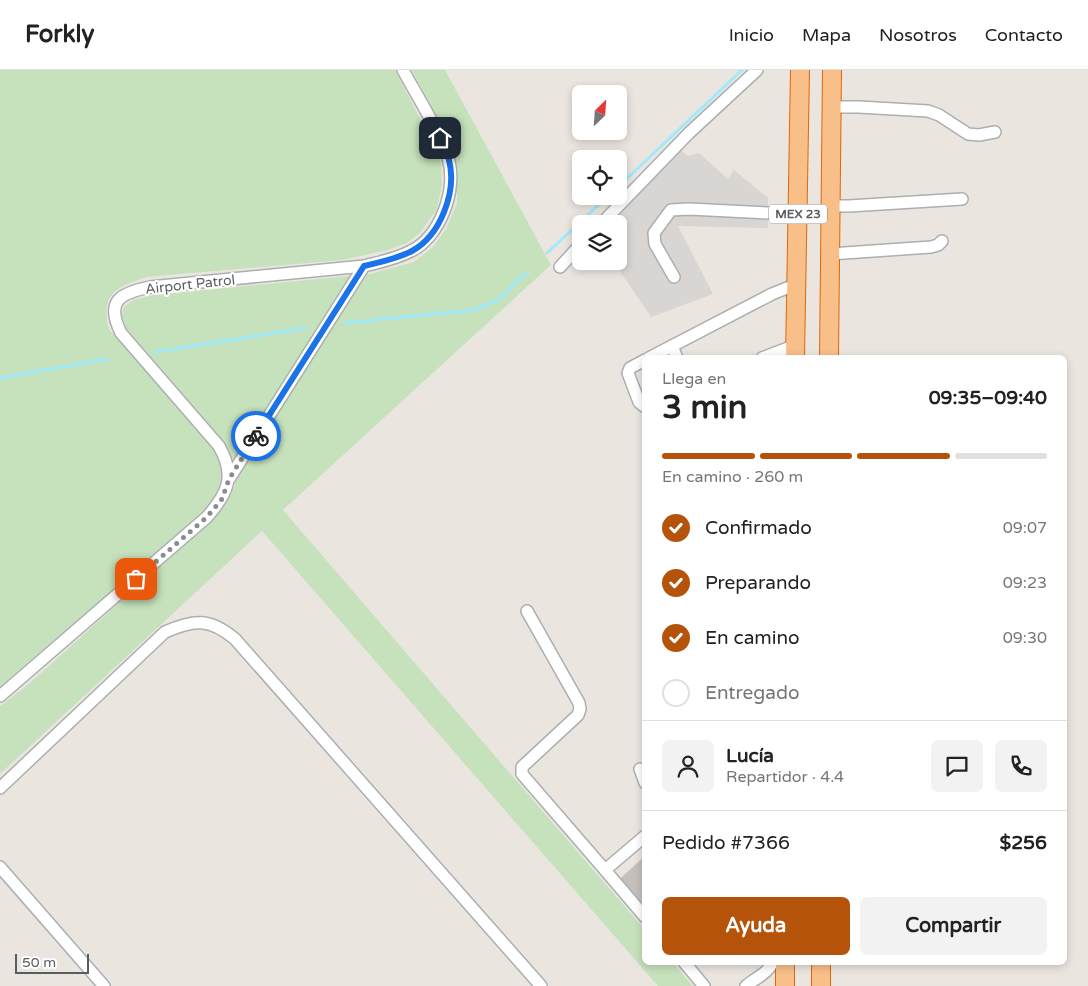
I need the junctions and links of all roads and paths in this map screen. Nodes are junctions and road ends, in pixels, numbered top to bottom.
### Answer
1 (403, 70) edge
2 (757, 70) edge
3 (800, 70) edge
4 (832, 70) edge
5 (833, 107) junction
6 (995, 132) dead end
7 (962, 199) dead end
8 (831, 206) junction
9 (798, 212) junction
10 (610, 215) edge
11 (942, 241) dead end
12 (572, 254) edge
13 (830, 254) junction
14 (364, 266) junction
15 (560, 267) dead end
16 (674, 277) dead end
17 (797, 284) junction
18 (672, 346) junction
19 (796, 351) edge
20 (655, 355) edge
21 (676, 355) edge
22 (777, 355) edge
23 (829, 355) edge
24 (642, 362) edge
25 (642, 404) edge
26 (229, 479) junction
27 (527, 612) dead end
28 (0, 696) edge
29 (640, 770) dead end
30 (642, 775) edge
31 (0, 788) edge
32 (642, 839) edge
33 (0, 867) edge
34 (605, 870) junction
35 (642, 913) edge
36 (686, 965) edge
37 (771, 965) edge
38 (785, 965) edge
39 (821, 965) edge
40 (104, 986) edge
41 (541, 986) edge
42 (704, 986) edge
43 (746, 986) edge
44 (785, 986) edge
45 (821, 986) edge

1 - 14 street, Airport Patrol
2 - 10 street
3 - 9 highway, MEX 23
4 - 5 highway, MEX 23
5 - 6 street
5 - 8 highway, MEX 23
7 - 8 street
8 - 13 highway, MEX 23
9 - 16 street
9 - 17 highway, MEX 23
11 - 13 street
12 - 15 street
13 - 23 highway, MEX 23
14 - 26 street
14 - 26 street, Airport Patrol
17 - 18 street
17 - 19 highway, MEX 23
18 - 20 street
18 - 21 street
19 - 22 street
24 - 25 street
26 - 28 street
27 - 34 street
29 - 30 street
31 - 41 street
32 - 34 street
33 - 40 street
34 - 35 street
36 - 42 street
37 - 43 street
38 - 44 highway
39 - 45 highway

